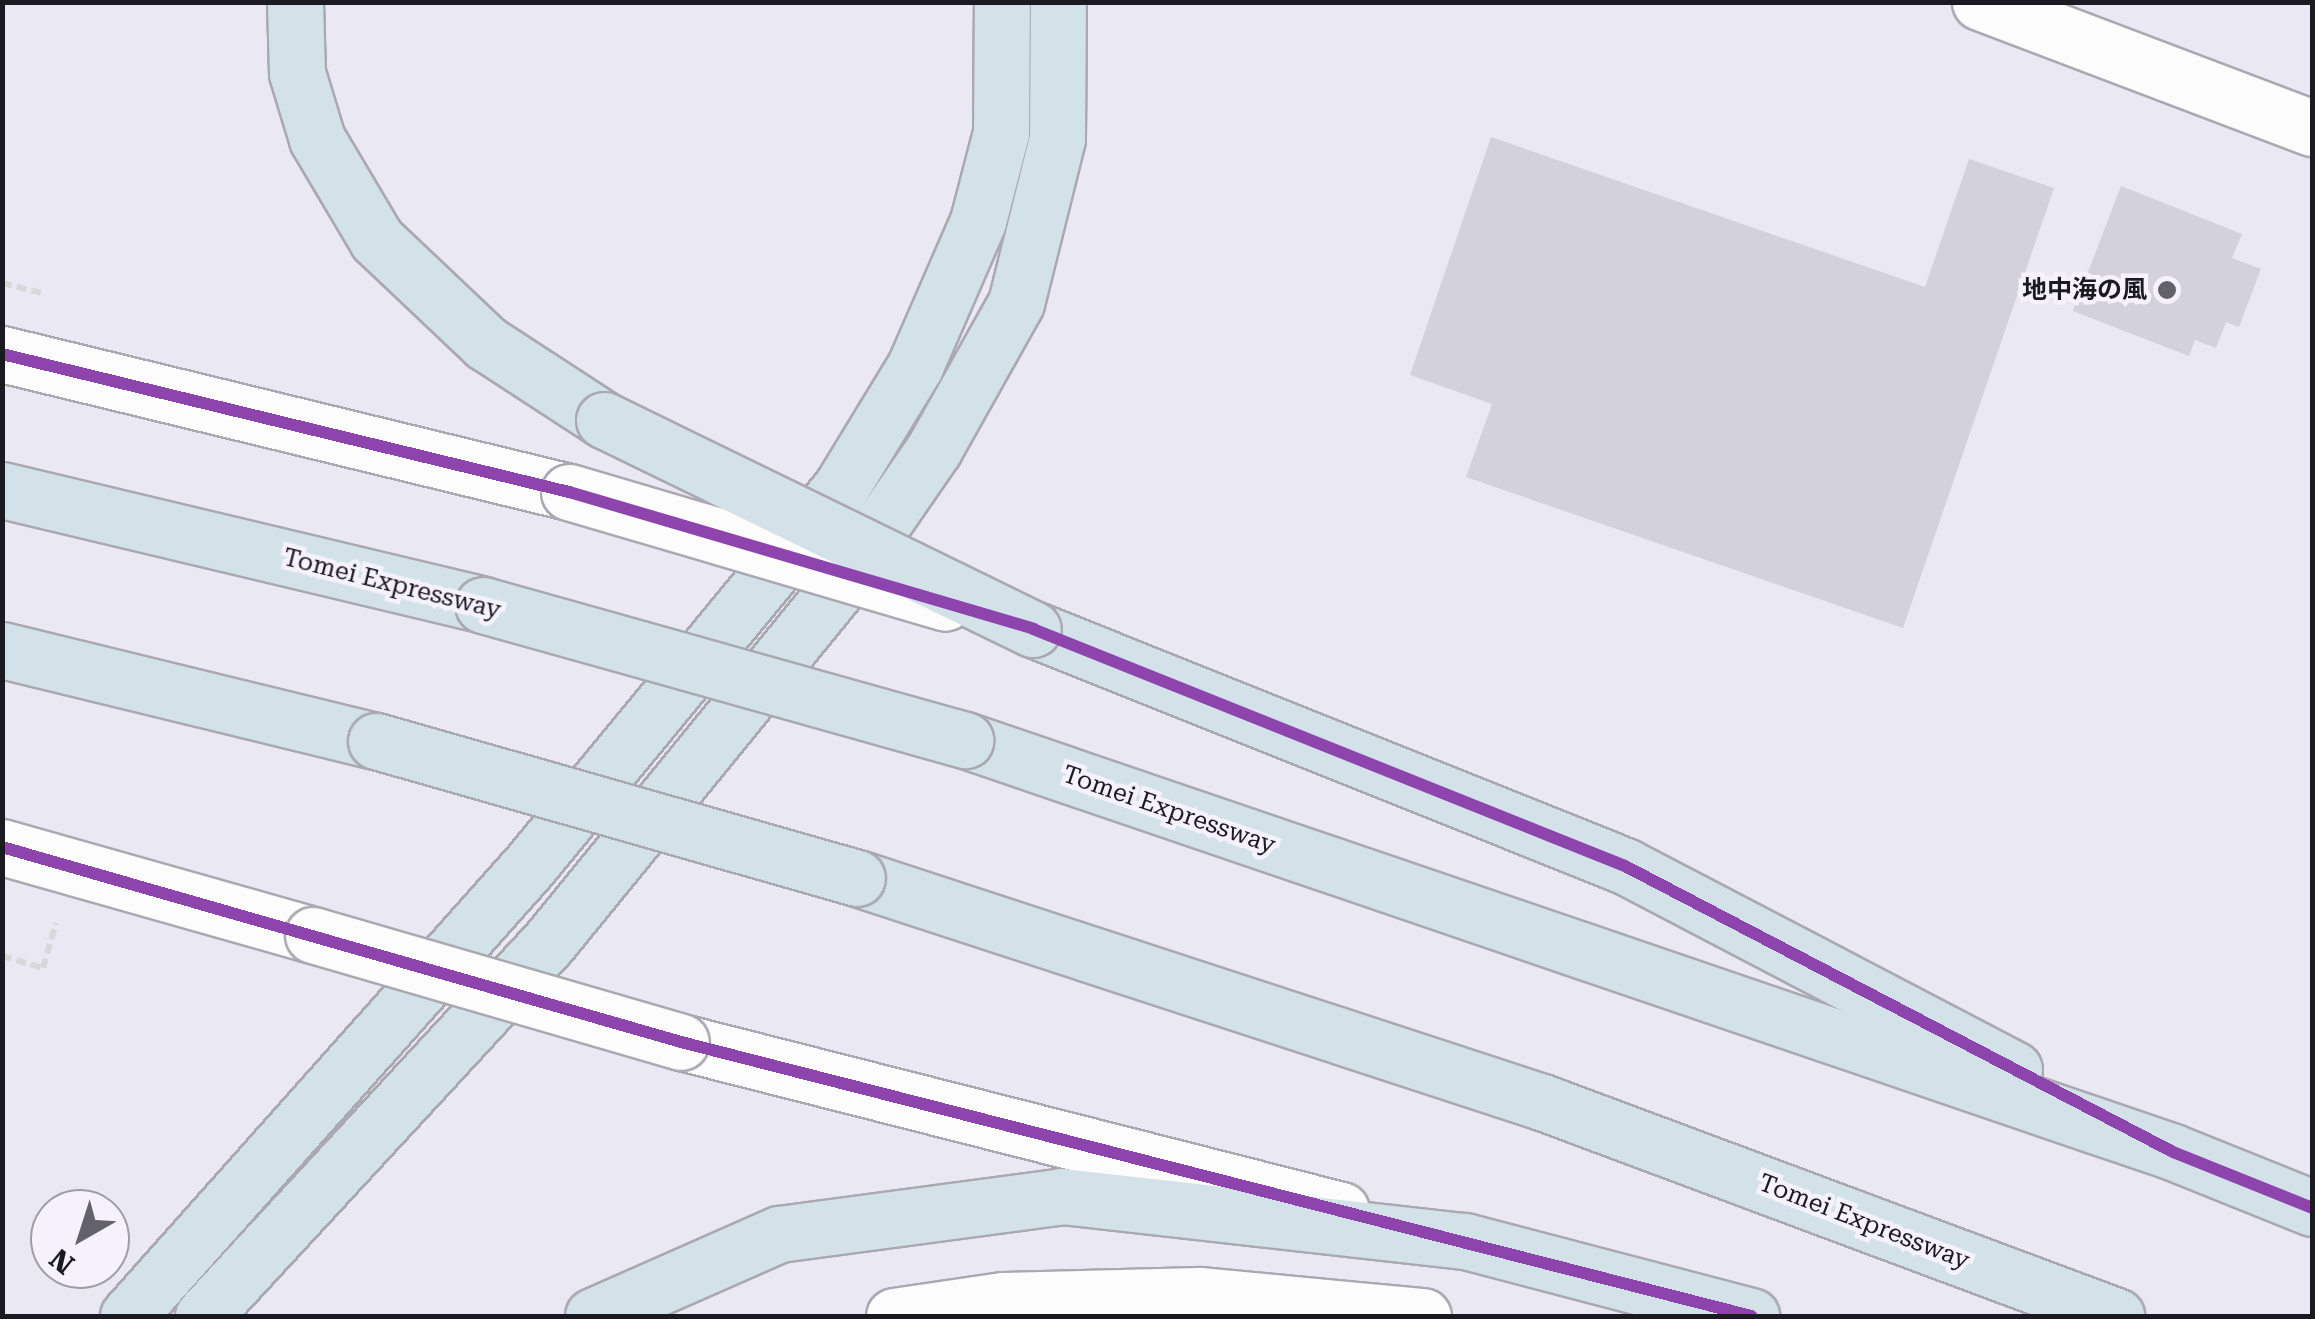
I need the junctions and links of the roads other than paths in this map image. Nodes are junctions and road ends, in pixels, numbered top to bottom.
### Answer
1 (295, 2) edge
2 (1002, 2) edge
3 (1058, 2) edge
4 (1985, 4) edge
5 (2312, 128) edge
6 (2, 354) edge
7 (2, 490) edge
8 (1033, 628) junction
9 (2, 650) edge
10 (2, 848) edge
11 (2173, 1152) junction
12 (2312, 1208) edge
13 (1465, 1241) junction
14 (128, 1316) edge
15 (203, 1316) edge
16 (593, 1316) edge
17 (894, 1316) edge
18 (1422, 1316) edge
19 (1752, 1316) edge
20 (2116, 1316) edge

1 - 8 highway, bridge
2 - 14 highway
3 - 15 highway
4 - 5 street
6 - 8 street, bridge
7 - 11 highway, Tomei Expressway, bridge
8 - 11 highway
9 - 20 highway, Tomei Expressway, bridge
10 - 13 street, bridge
11 - 12 highway, Tomei Expressway
13 - 16 highway
13 - 19 highway
17 - 18 street

